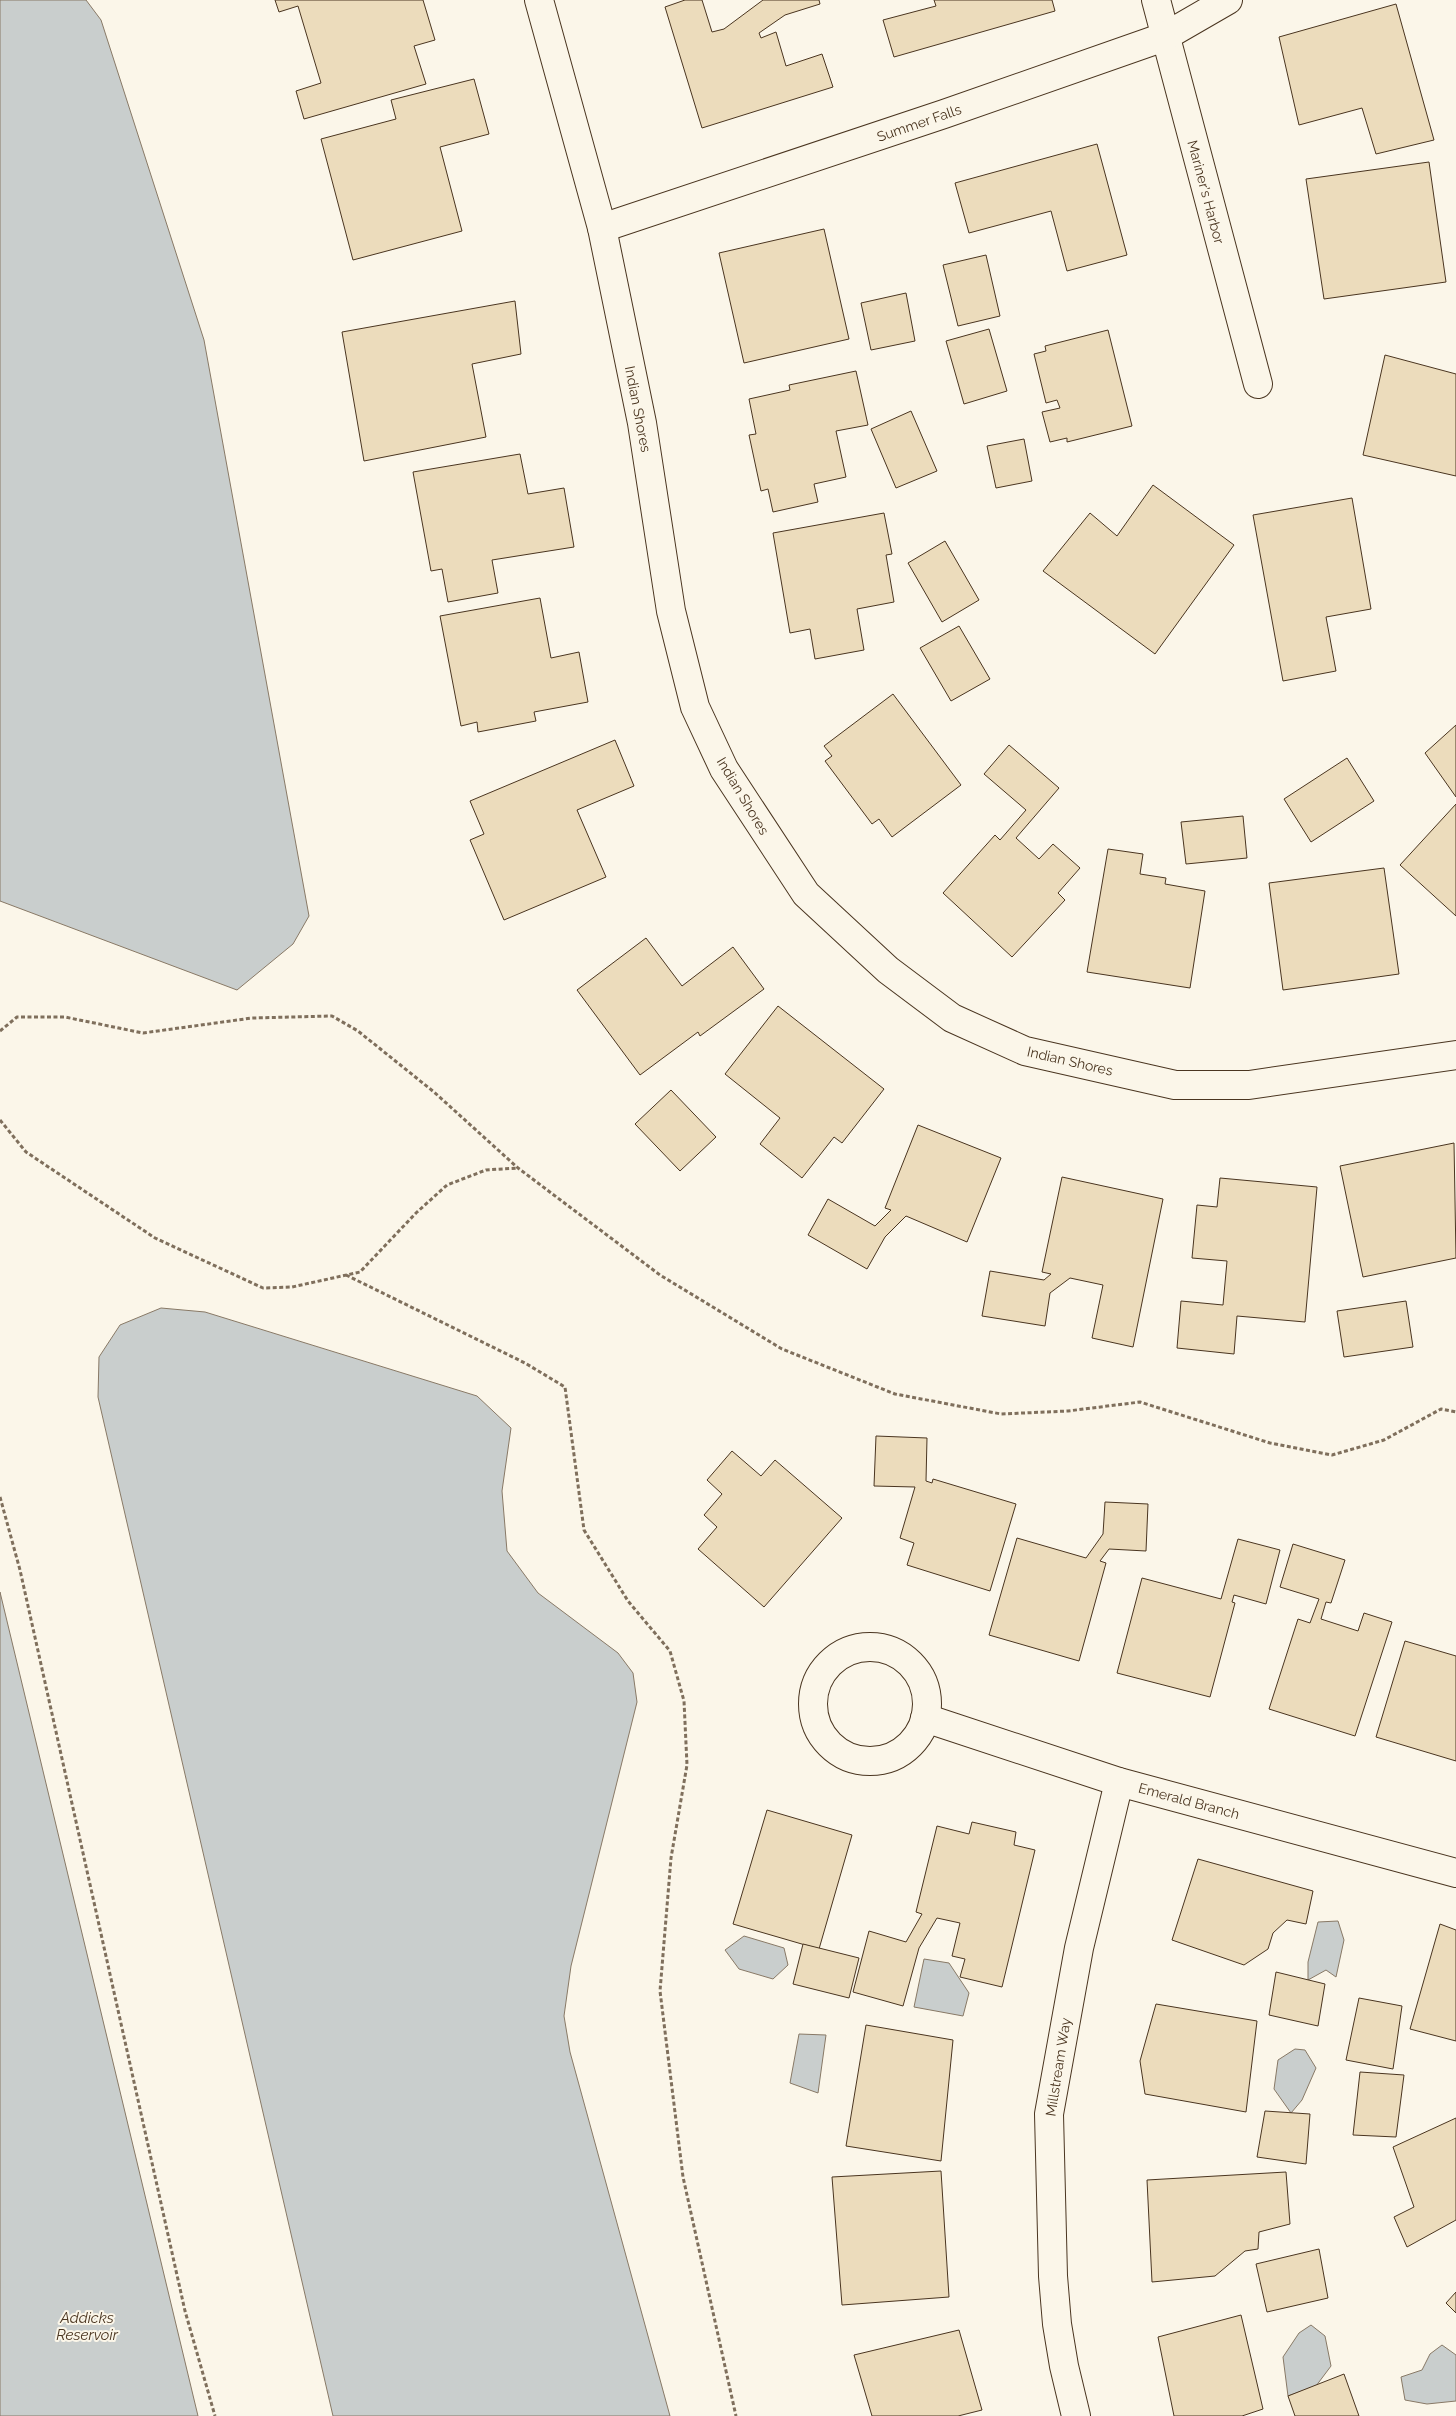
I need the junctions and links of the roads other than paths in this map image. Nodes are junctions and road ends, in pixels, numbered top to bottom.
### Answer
1 (539, 0) edge
2 (1156, 0) edge
3 (1228, 0) edge
4 (1164, 37) junction
5 (602, 228) junction
6 (1258, 384) dead end
7 (1456, 1055) edge
8 (925, 1718) junction
9 (1119, 1782) junction
10 (1456, 1873) edge
11 (1076, 2416) edge

1 - 5 street, Indian Shores
2 - 4 street, Mariner's Harbor
3 - 4 street, Summer Falls
4 - 5 street, Summer Falls
4 - 6 street, Mariner's Harbor
5 - 7 street, Indian Shores
8 - 8 street
8 - 9 street, Emerald Branch
9 - 10 street, Emerald Branch
9 - 11 street, Millstream Way

